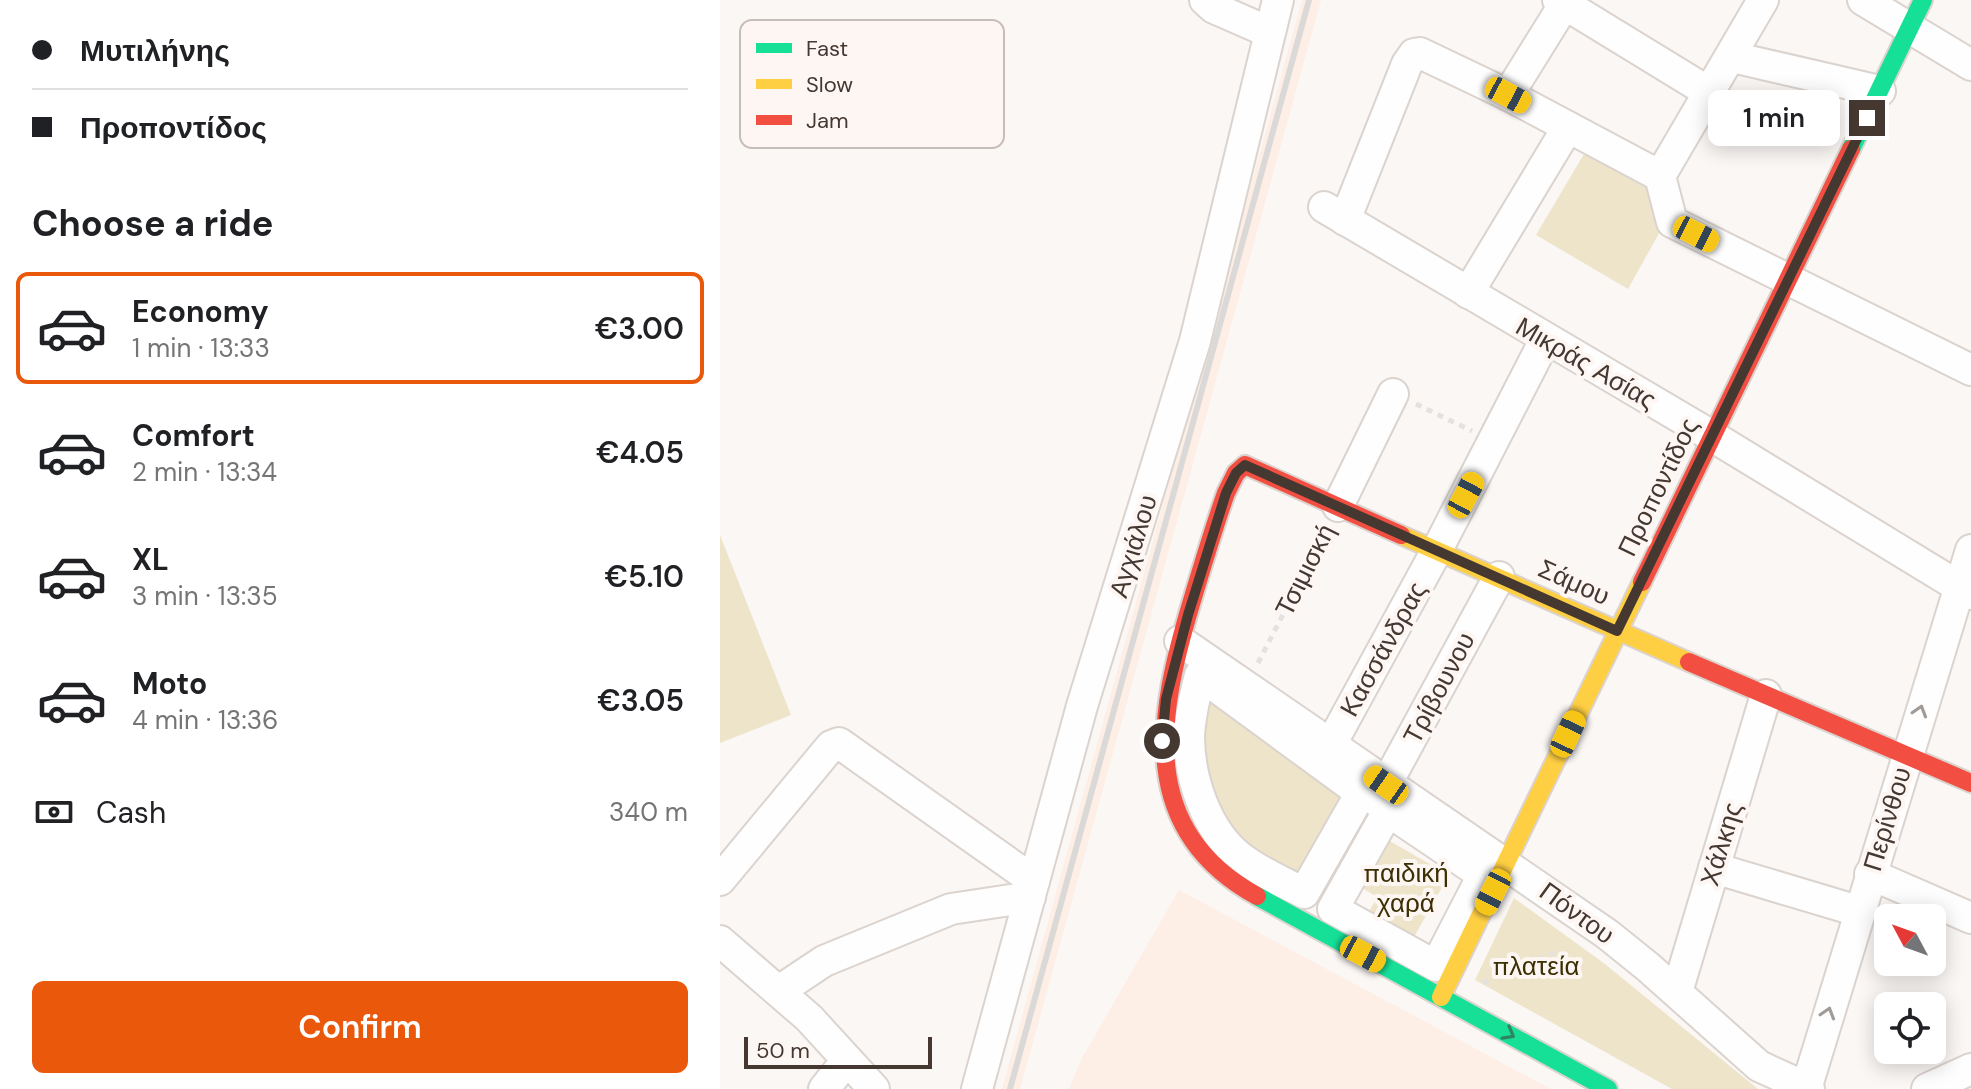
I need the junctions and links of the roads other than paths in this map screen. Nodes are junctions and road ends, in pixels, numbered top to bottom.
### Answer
1 (1205, 0) edge
2 (1278, 0) edge
3 (1763, 0) edge
4 (1863, 0) edge
5 (1923, 0) edge
6 (1563, 1) edge
7 (1909, 29) junction
8 (1269, 32) junction
9 (1732, 57) junction
10 (1971, 65) edge
11 (1880, 91) junction
12 (1710, 93) junction
13 (1508, 95) junction
14 (1568, 127) junction
15 (1660, 176) junction
16 (1789, 281) junction
17 (1468, 293) junction
18 (1545, 340) junction
19 (1971, 370) edge
20 (1393, 394) road end
21 (1712, 436) junction
22 (1338, 506) junction
23 (1437, 550) junction
24 (1971, 550) edge
25 (1499, 577) junction
26 (1965, 590) edge
27 (1617, 631) junction
28 (1180, 641) junction
29 (1766, 695) junction
30 (1330, 746) junction
31 (1906, 754) junction
32 (1971, 783) edge
33 (1386, 785) junction
34 (1714, 868) junction
35 (1495, 870) junction
36 (1870, 874) junction
37 (720, 880) edge
38 (1032, 889) junction
39 (1304, 893) joint
40 (1858, 911) junction
41 (1971, 918) edge
42 (1310, 926) junction
43 (720, 941) edge
44 (779, 991) junction
45 (1677, 992) junction
46 (1441, 997) junction
47 (847, 1060) junction
48 (1971, 1069) edge
49 (824, 1089) edge
50 (874, 1089) edge
51 (977, 1089) edge
52 (1608, 1089) edge
53 (1807, 1089) edge
54 (1927, 1089) edge

1 - 8 street
2 - 8 street, Αγχιάλου
3 - 9 street
4 - 7 street
5 - 7 street, Προποντίδος
6 - 12 street
6 - 13 street
7 - 10 street
7 - 11 street, Προποντίδος
8 - 38 street, Αγχιάλου
9 - 11 street
9 - 12 street
11 - 16 street, Προποντίδος
12 - 15 street
13 - 14 street
13 - 17 street, Μικράς Ασίας
14 - 15 street
14 - 17 street
15 - 16 street
16 - 19 street
16 - 21 street, Προποντίδος
17 - 18 street, Μικράς Ασίας
18 - 21 street, Μικράς Ασίας
18 - 23 street, Κασσάνδρας
20 - 22 street, Τσιμισκή
21 - 26 street, Μικράς Ασίας
21 - 27 street, Προποντίδος
22 - 23 street, Σάμου
22 - 28 street, Σάμου
23 - 25 street, Σάμου
23 - 30 street, Κασσάνδρας
24 - 26 street, Περίνθου
25 - 27 street, Σάμου
25 - 33 street, Τρίβουνου
31 -> 26 street, Περίνθου
27 - 29 street, Σάμου
27 - 35 street, Προποντίδος
28 - 30 street, Πόντου
28 - 42 street
29 - 31 street, Σάμου
29 - 34 street, Χάλκης
30 - 33 street, Πόντου
31 - 32 street, Σάμου
31 - 36 street, Περίνθου
33 - 35 street, Πόντου
33 - 42 street, Τρίβουνου
34 - 40 street
34 - 45 street, Χάλκης
35 - 35 street
35 - 45 street, Πόντου
35 - 46 street, Προποντίδος
36 - 40 street, Περίνθου
36 - 41 street
37 - 38 street
38 - 44 street
38 - 51 street, Αγχιάλου
39 - 39 street
53 -> 40 street, Περίνθου
42 - 46 street
43 - 44 street
44 - 47 street
45 - 53 street, Πόντου
46 -> 52 street
47 - 49 street
47 - 50 street
48 - 54 street

